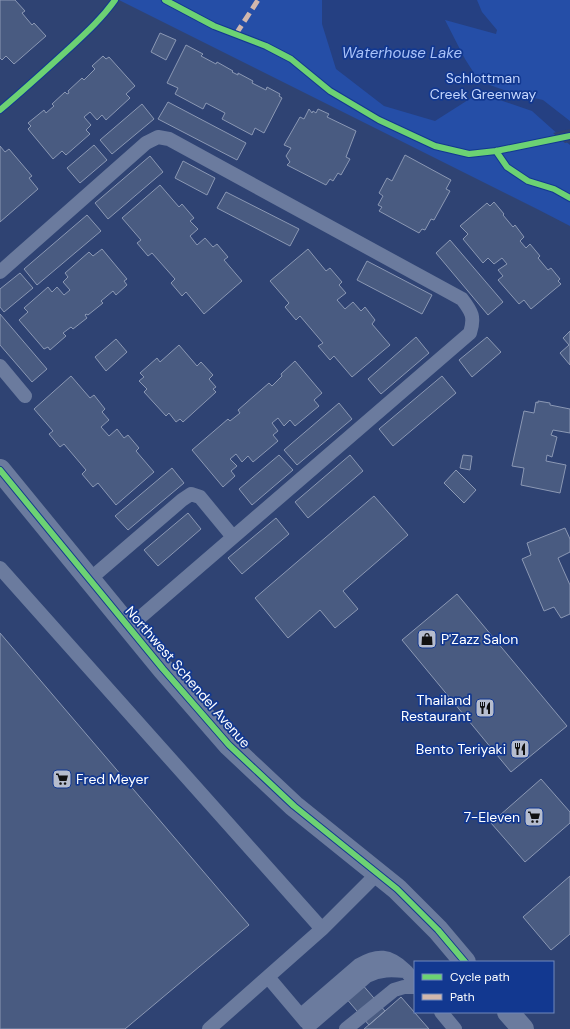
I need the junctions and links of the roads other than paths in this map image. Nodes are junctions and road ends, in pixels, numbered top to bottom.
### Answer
1 (0, 272) edge
2 (0, 366) edge
3 (25, 396) dead end
4 (0, 470) edge
5 (233, 537) junction
6 (0, 568) edge
7 (90, 580) junction
8 (129, 627) junction
9 (378, 872) junction
10 (322, 929) junction
11 (464, 961) edge
12 (411, 976) edge
13 (268, 977) junction
14 (414, 987) edge
15 (442, 1013) edge
16 (509, 1013) edge
17 (307, 1023) edge
18 (209, 1029) edge
19 (346, 1029) edge
20 (455, 1029) edge
21 (523, 1029) edge

1 - 5 lane
2 - 3 lane
4 - 7 street, Northwest Schendel Avenue
5 - 7 lane
5 - 8 lane
6 - 10 lane
7 - 8 street, Northwest Schendel Avenue
8 - 9 street, Northwest Schendel Avenue
9 - 10 lane
9 - 11 street, Northwest Schendel Avenue
10 - 13 lane
12 - 17 lane
13 - 17 lane
13 - 18 lane
14 - 19 lane
15 - 20 lane
16 - 21 street

